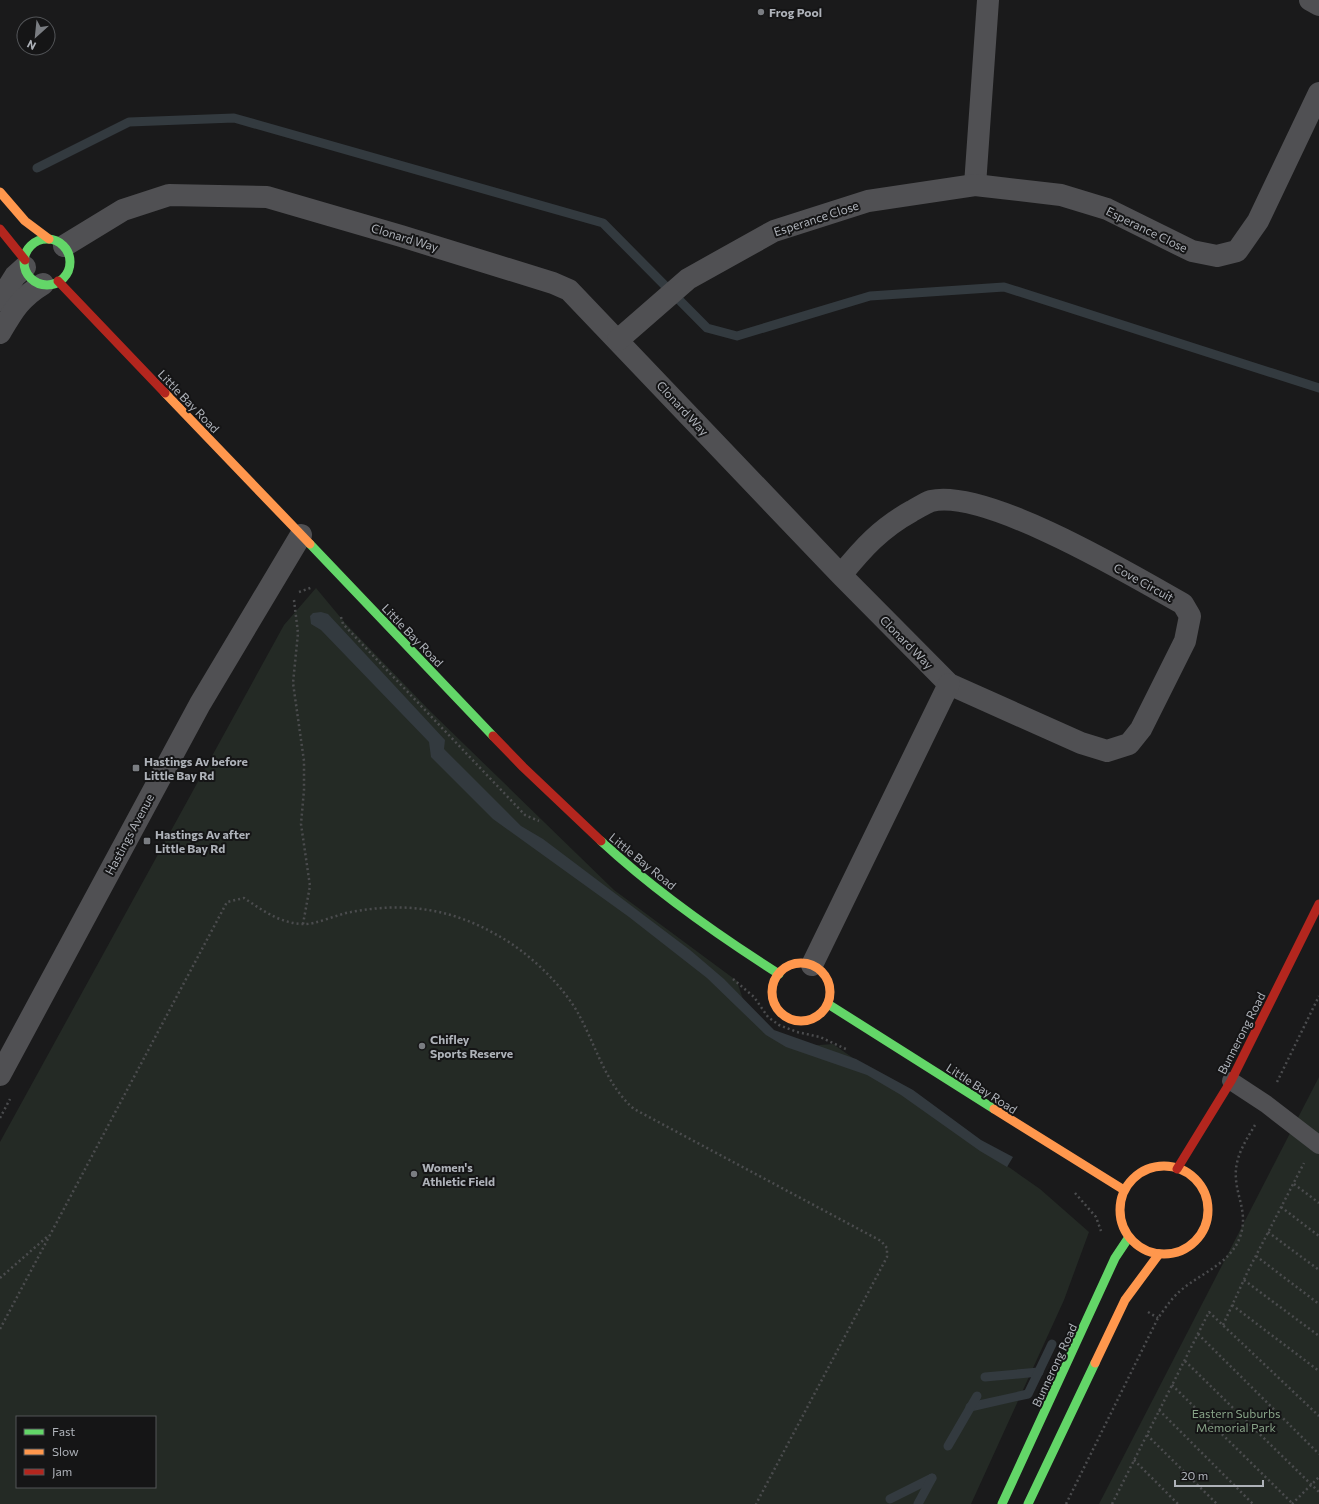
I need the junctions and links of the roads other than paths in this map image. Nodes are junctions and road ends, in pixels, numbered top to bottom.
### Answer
1 (988, 0) edge
2 (1310, 0) edge
3 (1319, 5) edge
4 (1319, 93) edge
5 (975, 185) junction
6 (0, 192) edge
7 (0, 229) edge
8 (57, 243) junction
9 (25, 264) junction
10 (51, 283) junction
11 (0, 300) edge
12 (0, 333) edge
13 (618, 340) junction
14 (301, 535) junction
15 (841, 575) junction
16 (949, 684) junction
17 (1319, 904) edge
18 (812, 965) junction
19 (779, 974) junction
20 (828, 1004) junction
21 (0, 1075) edge
22 (1231, 1081) junction
23 (1319, 1145) edge
24 (1177, 1169) junction
25 (1124, 1190) junction
26 (1129, 1237) junction
27 (1158, 1254) junction
28 (1002, 1504) edge
29 (1028, 1504) edge

1 - 5 street
2 - 3 street
4 - 5 street, Esperance Close
5 - 13 street, Esperance Close
6 - 8 street
7 - 9 street
8 - 9 street
8 - 10 street
8 - 13 street, Clonard Way
9 - 10 street
9 - 11 street
10 - 12 street
10 - 14 street, Little Bay Road
13 - 15 street, Clonard Way
14 - 19 street, Little Bay Road
14 - 21 street, Hastings Avenue
15 - 16 street, Clonard Way
15 - 16 street, Cove Circuit
16 - 18 street
17 - 22 street, Bunnerong Road
18 - 19 street
18 - 20 street
19 - 20 street
20 - 25 street, Little Bay Road
22 - 23 lane
22 - 24 street, Bunnerong Road
24 - 25 street
24 - 27 street
25 - 26 street
26 - 27 street
26 - 28 street, Bunnerong Road
27 - 29 street

